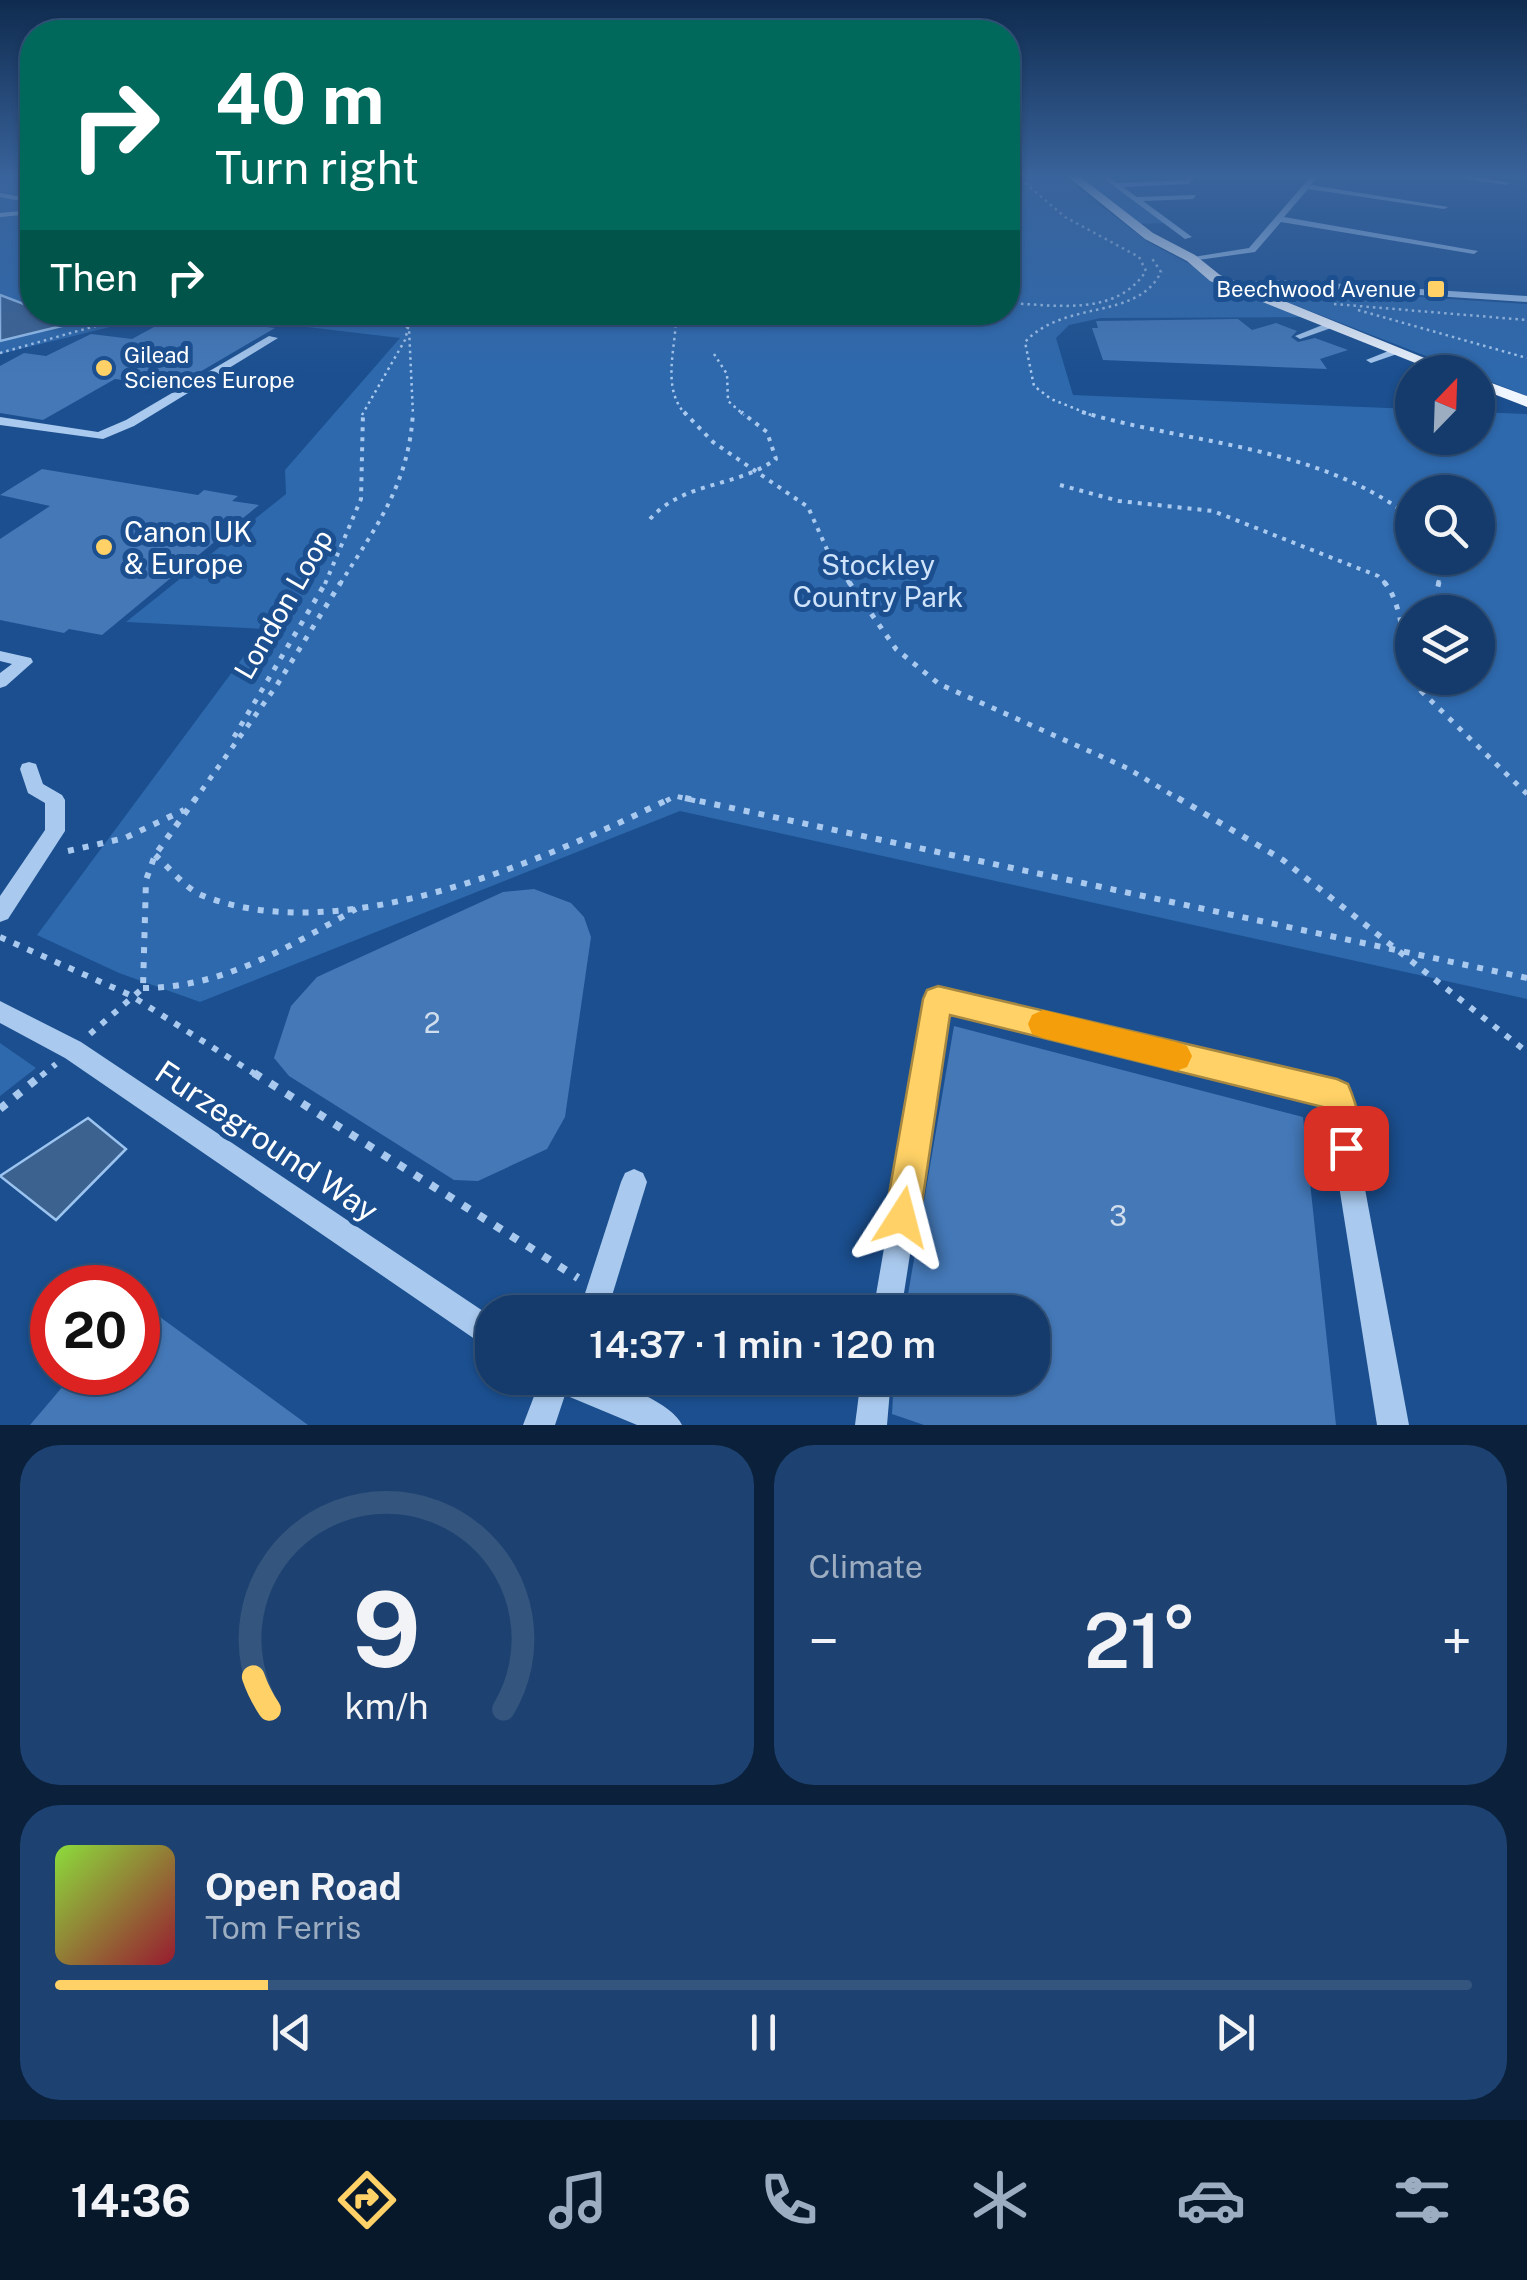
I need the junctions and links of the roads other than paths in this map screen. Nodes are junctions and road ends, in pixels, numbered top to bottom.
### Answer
1 (1157, 242) edge
2 (1259, 242) edge
3 (1416, 242) edge
4 (1474, 251) dead end
5 (1191, 258) junction
6 (1232, 286) junction
7 (1527, 298) edge
8 (1330, 325) junction
9 (1300, 336) dead end
10 (273, 338) dead end
11 (1396, 351) junction
12 (1407, 355) edge
13 (1370, 360) dead end
14 (1495, 390) edge
15 (1527, 402) edge
16 (0, 421) edge
17 (0, 656) edge
18 (0, 682) edge
19 (30, 768) dead end
20 (0, 913) edge
21 (0, 1011) edge
22 (634, 1182) dead end
23 (598, 1295) edge
24 (890, 1295) edge
25 (475, 1322) edge
26 (550, 1395) edge
27 (602, 1395) edge
28 (874, 1395) edge
29 (539, 1425) edge
30 (666, 1425) edge
31 (871, 1425) edge
32 (1393, 1425) edge

1 - 5 main road
2 - 5 street
3 - 4 street
5 - 6 main road
6 - 7 street
6 - 8 main road
8 - 9 street
8 - 11 main road
10 - 16 street
11 - 12 main road
11 - 13 street
14 - 15 main road
17 - 18 street
19 - 20 street
21 - 25 street, Furzeground Way
22 - 23 street
24 - 32 street
26 - 29 street
27 - 30 street
28 - 31 street

